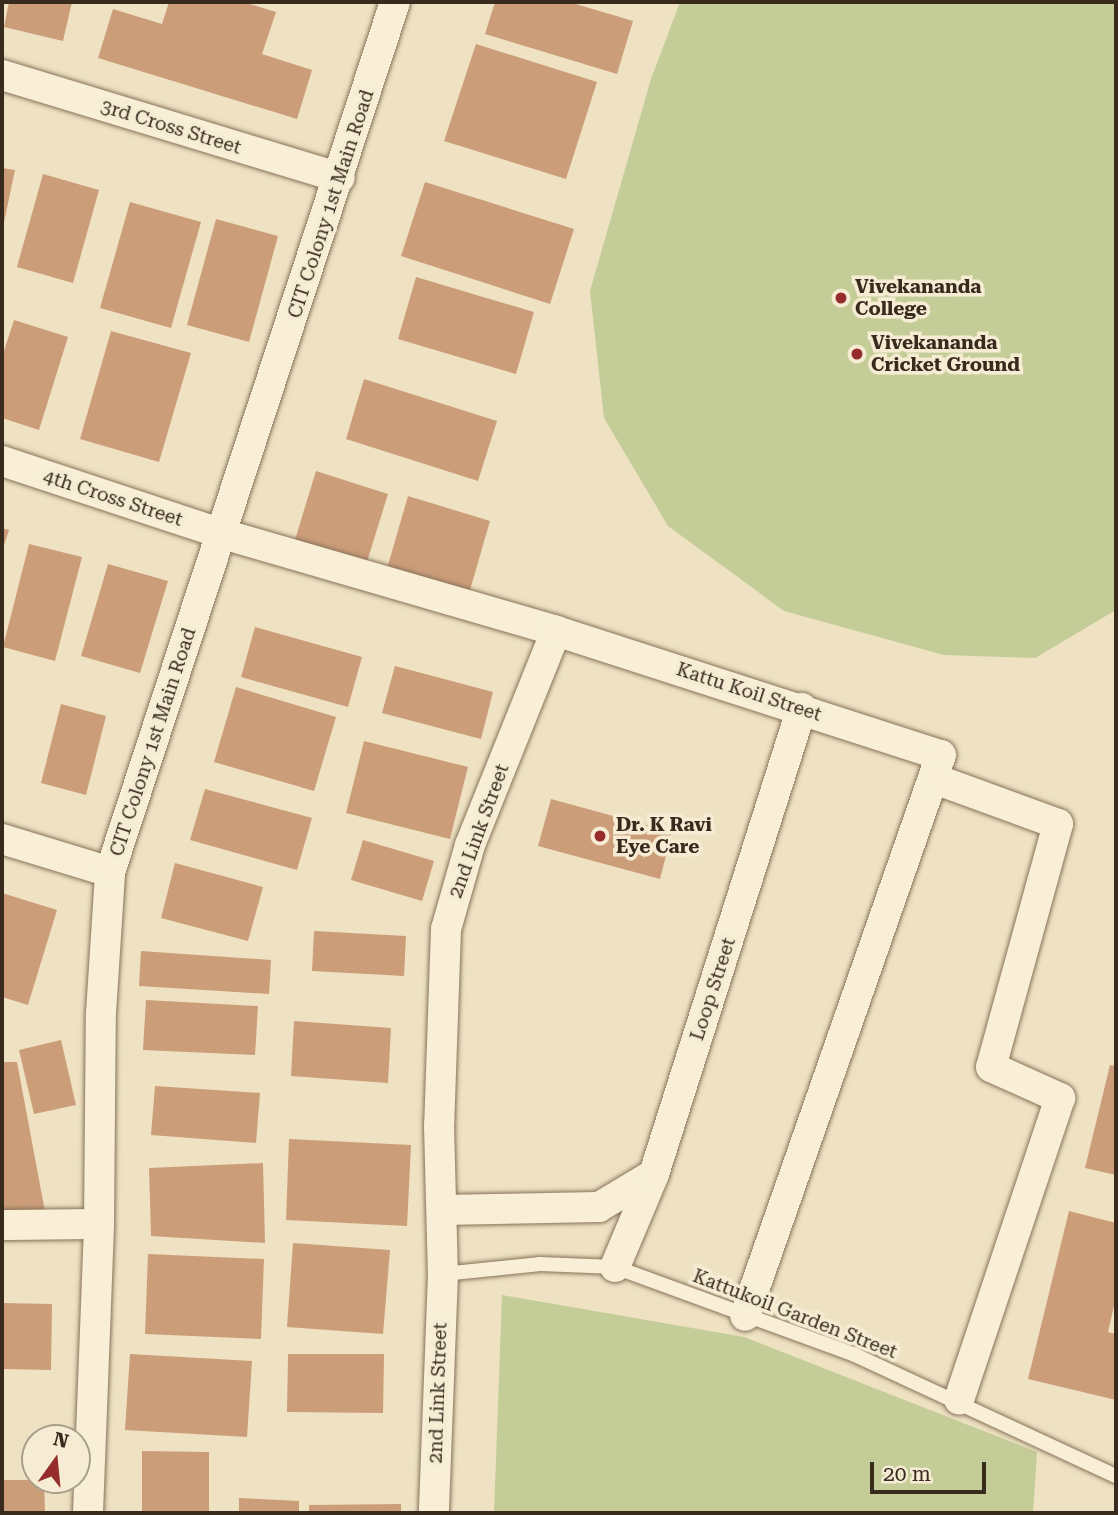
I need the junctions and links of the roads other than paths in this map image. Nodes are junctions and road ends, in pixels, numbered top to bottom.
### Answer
1 (395, 2) edge
2 (2, 75) edge
3 (340, 178) junction
4 (2, 461) edge
5 (223, 534) junction
6 (556, 631) junction
7 (802, 708) junction
8 (938, 767) junction
9 (2, 839) edge
10 (110, 872) junction
11 (654, 1174) junction
12 (442, 1210) junction
13 (99, 1224) junction
14 (2, 1225) edge
15 (615, 1267) junction
16 (443, 1274) junction
17 (745, 1316) junction
18 (959, 1401) junction
19 (1116, 1476) edge
20 (88, 1513) edge
21 (434, 1513) edge

1 - 3 street, CIT Colony 1st Main Road
2 - 3 street, 3rd Cross Street
3 - 5 street, CIT Colony 1st Main Road
4 - 5 street, 4th Cross Street
5 - 6 street
5 - 10 street, CIT Colony 1st Main Road
6 - 7 street, Kattu Koil Street
6 - 12 street, 2nd Link Street
7 - 8 street, Kattu Koil Street
7 - 11 street, Loop Street
8 - 17 street
8 - 18 street, Kattu Koil Street
9 - 10 street
10 - 13 street, CIT Colony 1st Main Road
11 - 12 street
11 - 15 street, Loop Street
12 - 16 street, 2nd Link Street
13 - 14 street
13 - 20 street, CIT Colony 1st Main Road
15 - 16 lane, Kattukoil Garden Street
15 - 17 lane, Kattukoil Garden Street
16 - 21 street, 2nd Link Street
17 - 18 lane, Kattukoil Garden Street
18 - 19 lane, Kattukoil Garden Street

